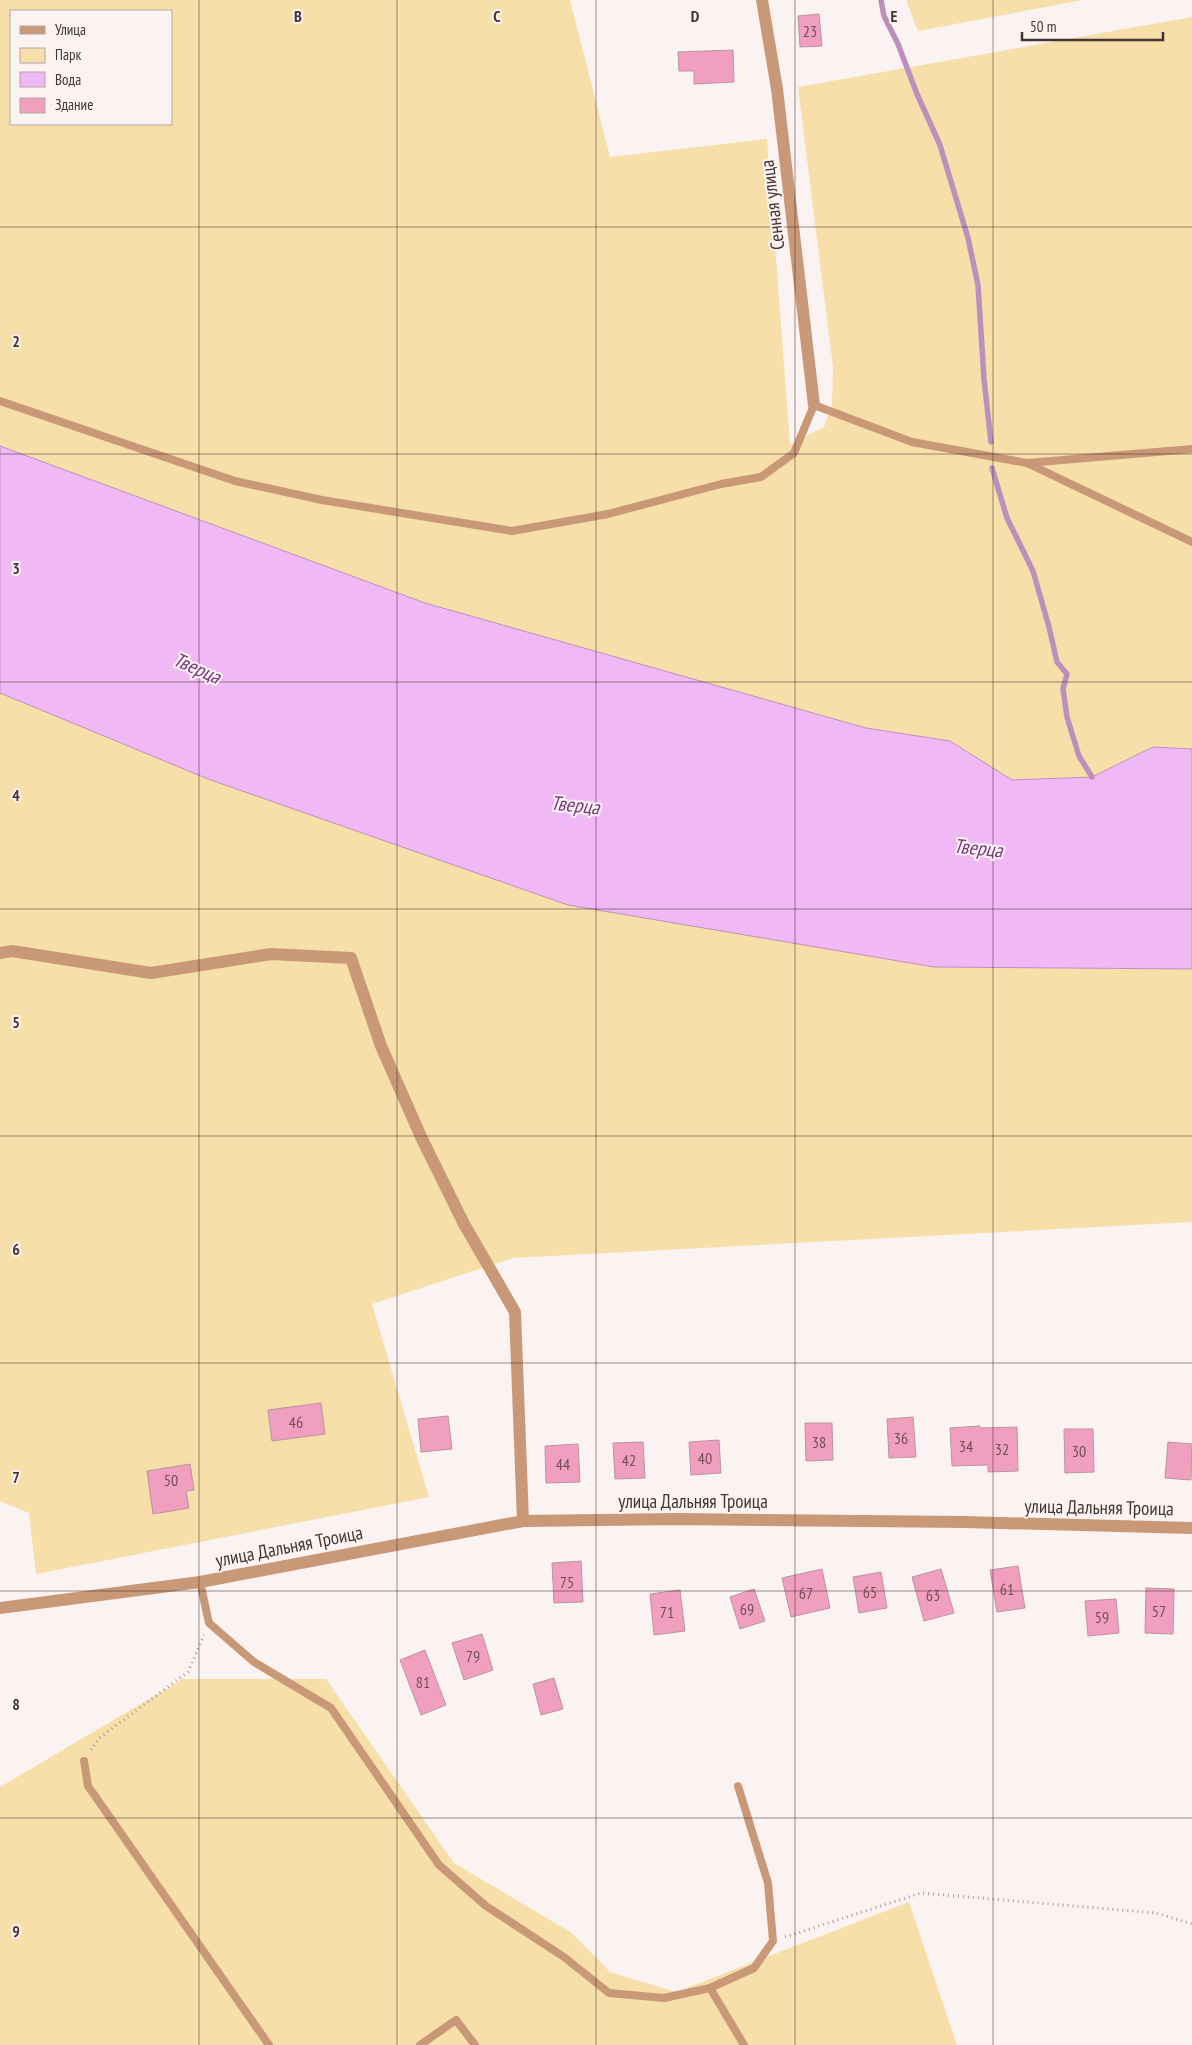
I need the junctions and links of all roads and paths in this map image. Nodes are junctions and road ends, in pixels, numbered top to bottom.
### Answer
1 (762, 0) edge
2 (0, 402) edge
3 (814, 405) junction
4 (1192, 450) edge
5 (1027, 463) junction
6 (1192, 542) edge
7 (0, 954) edge
8 (523, 1521) junction
9 (1192, 1528) edge
10 (200, 1582) junction
11 (0, 1608) edge
12 (209, 1623) junction
13 (84, 1761) joint
14 (738, 1786) dead end
15 (1192, 1924) edge
16 (773, 1941) junction
17 (710, 1988) junction
18 (269, 2045) edge
19 (420, 2045) edge
20 (475, 2045) edge
21 (744, 2045) edge

1 - 3 street, Сенная улица
2 - 3 lane
3 - 5 lane
4 - 5 lane
5 - 6 lane
7 - 8 street
8 - 9 street, улица Дальняя Троица
8 - 10 street, улица Дальняя Троица
10 - 11 street, улица Дальняя Троица
10 - 12 lane
12 - 13 path
12 - 17 lane
13 - 18 lane
14 - 16 lane
15 - 16 path
16 - 17 lane
17 - 21 lane
19 - 20 lane

